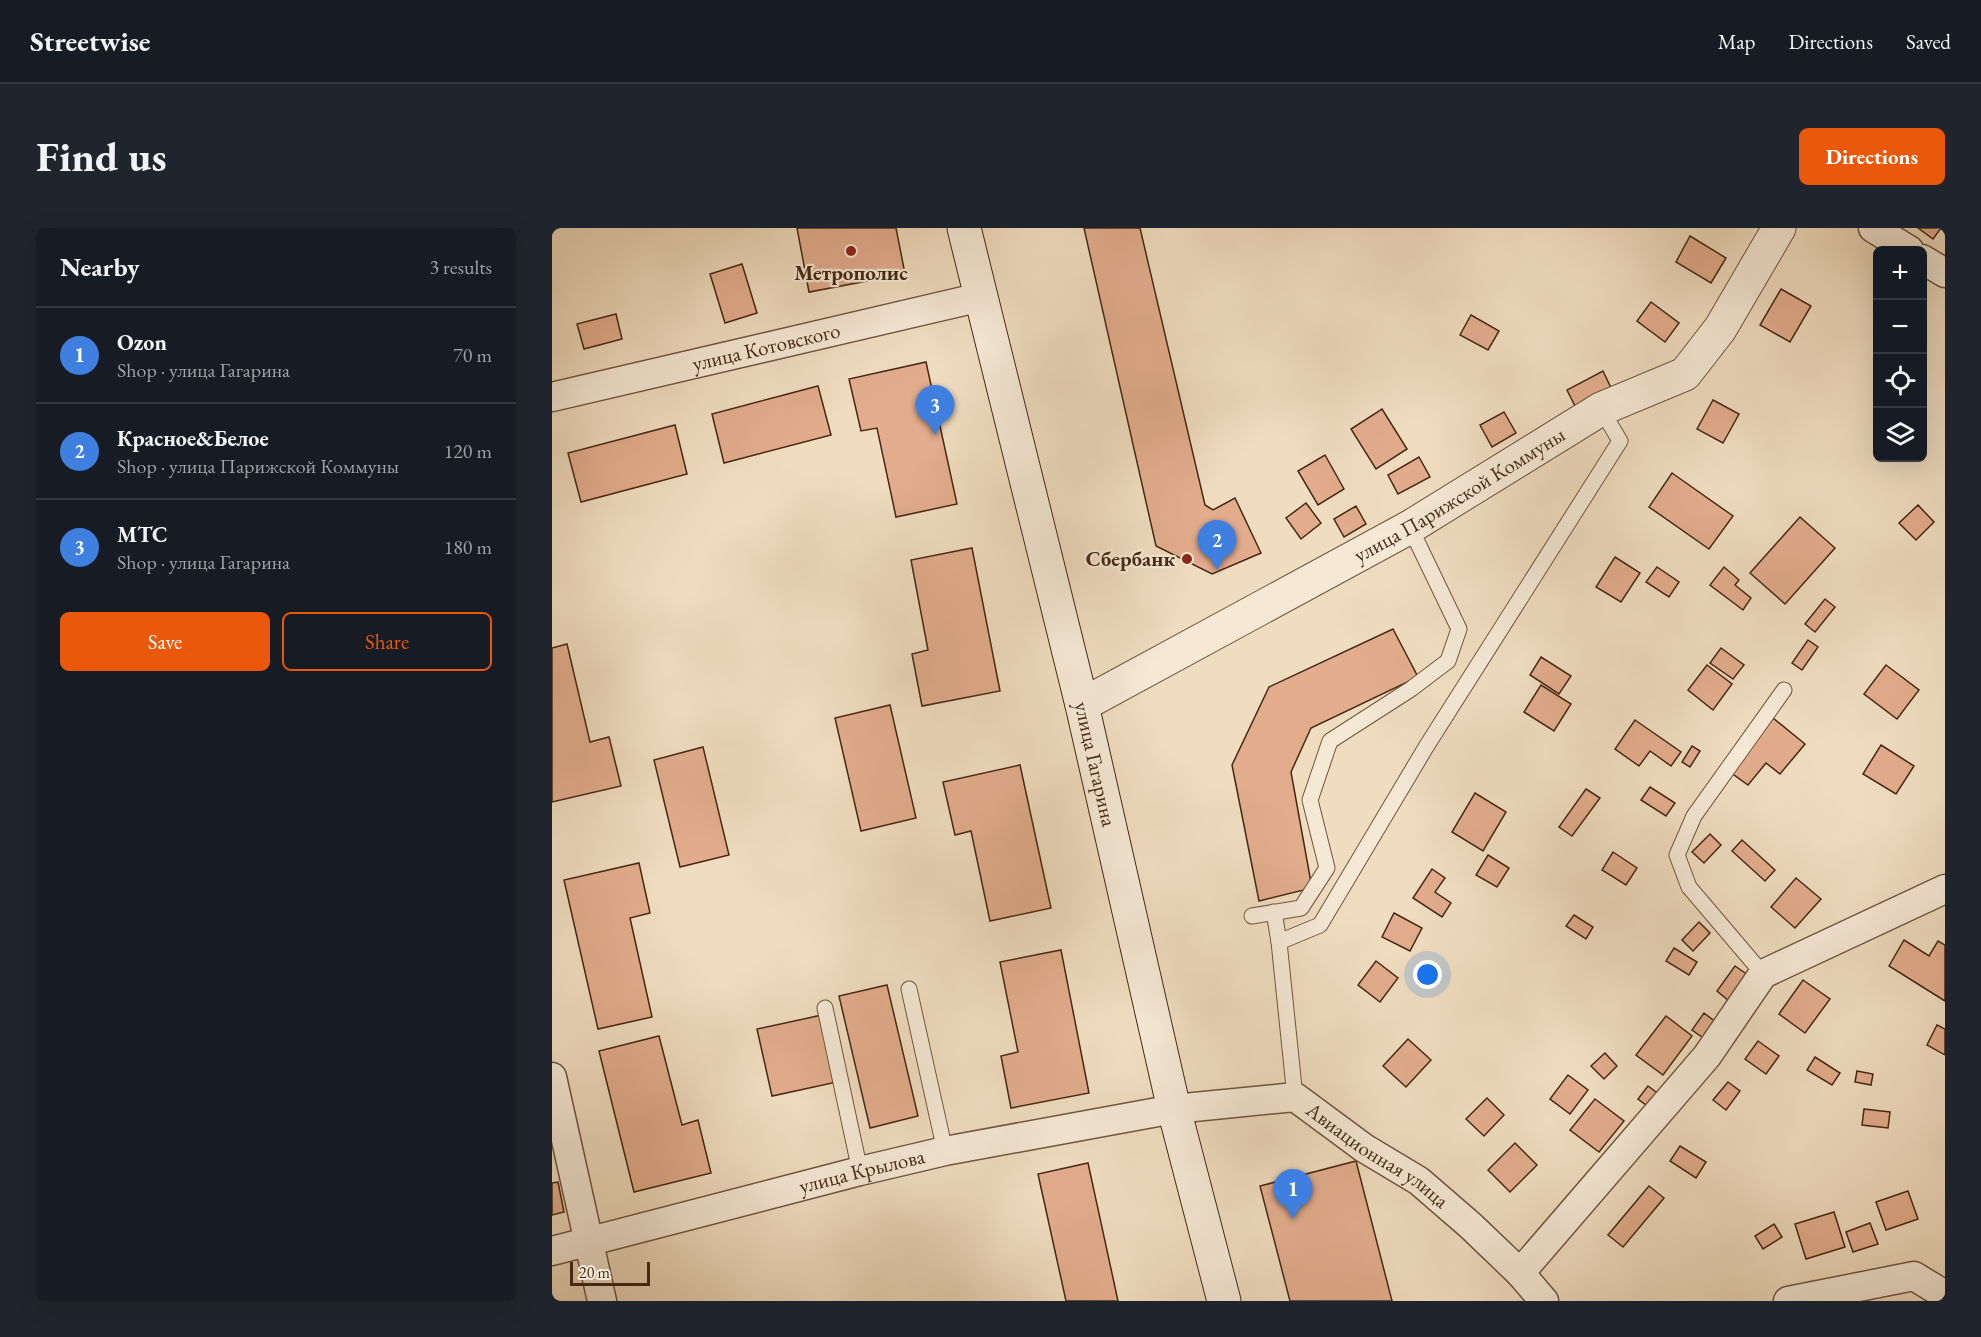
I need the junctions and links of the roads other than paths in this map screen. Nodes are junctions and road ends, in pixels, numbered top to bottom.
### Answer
1 (964, 228) edge
2 (1779, 228) edge
3 (1873, 228) edge
4 (1902, 246) edge
5 (1927, 262) edge
6 (1945, 273) edge
7 (981, 297) junction
8 (552, 397) edge
9 (1601, 409) junction
10 (1410, 527) junction
11 (1784, 690) dead end
12 (1082, 705) junction
13 (1945, 889) edge
14 (1274, 912) junction
15 (1252, 916) dead end
16 (1279, 942) junction
17 (1763, 974) junction
18 (909, 989) dead end
19 (825, 1008) dead end
20 (552, 1077) edge
21 (1295, 1097) junction
22 (1174, 1109) junction
23 (945, 1151) junction
24 (860, 1171) junction
25 (588, 1240) junction
26 (552, 1251) edge
27 (1520, 1273) junction
28 (1945, 1295) edge
29 (602, 1301) edge
30 (1224, 1301) edge
31 (1544, 1301) edge
32 (1788, 1301) edge

1 - 7 main road, улица Гагарина
2 - 9 main road, улица Парижской Коммуны
3 - 4 street
5 - 6 street
7 - 8 street, улица Котовского
7 - 12 main road, улица Гагарина
9 - 10 main road, улица Парижской Коммуны
9 - 16 lane
10 - 12 main road, улица Парижской Коммуны
10 - 14 lane
11 - 17 lane
12 - 22 main road, улица Гагарина
13 - 17 street
14 - 15 lane
14 - 16 lane
16 - 21 lane
17 - 27 street
18 - 23 lane
19 - 24 lane
20 - 25 street
21 - 22 street, Авиационная улица
21 - 27 street, Авиационная улица
22 - 23 street, улица Крылова
22 - 30 main road, улица Гагарина
23 - 24 street, улица Крылова
24 - 25 street, улица Крылова
25 - 26 street, улица Крылова
25 - 29 street
27 - 31 street, Авиационная улица
28 - 32 street

